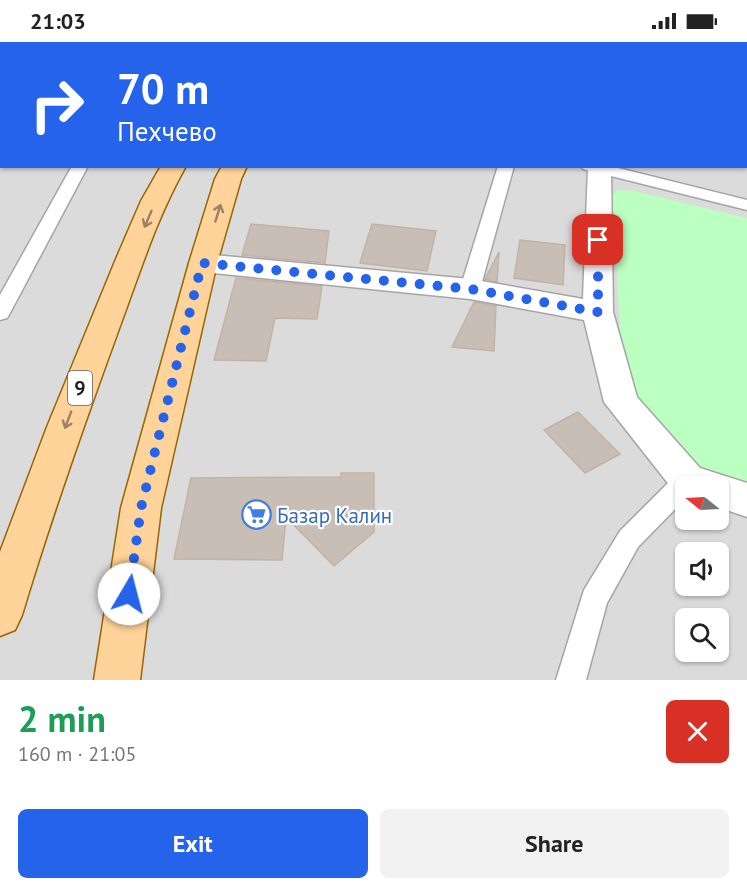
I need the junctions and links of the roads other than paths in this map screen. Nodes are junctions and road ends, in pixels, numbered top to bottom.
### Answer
1 (79, 168) edge
2 (173, 168) edge
3 (234, 168) edge
4 (505, 168) edge
5 (596, 168) edge
6 (600, 168) edge
7 (747, 205) edge
8 (202, 263) junction
9 (470, 289) junction
10 (598, 312) junction
11 (0, 313) edge
12 (694, 476) edge
13 (729, 494) edge
14 (747, 500) edge
15 (675, 506) edge
16 (0, 615) edge
17 (117, 680) edge
18 (571, 680) edge

1 - 11 lane
2 -> 16 main road, 9
8 -> 3 main road
4 - 9 lane
5 - 10 street
6 - 7 lane
8 - 9 street
8 - 17 main road
9 - 10 street
10 - 12 street
13 - 14 street
15 - 18 lane

